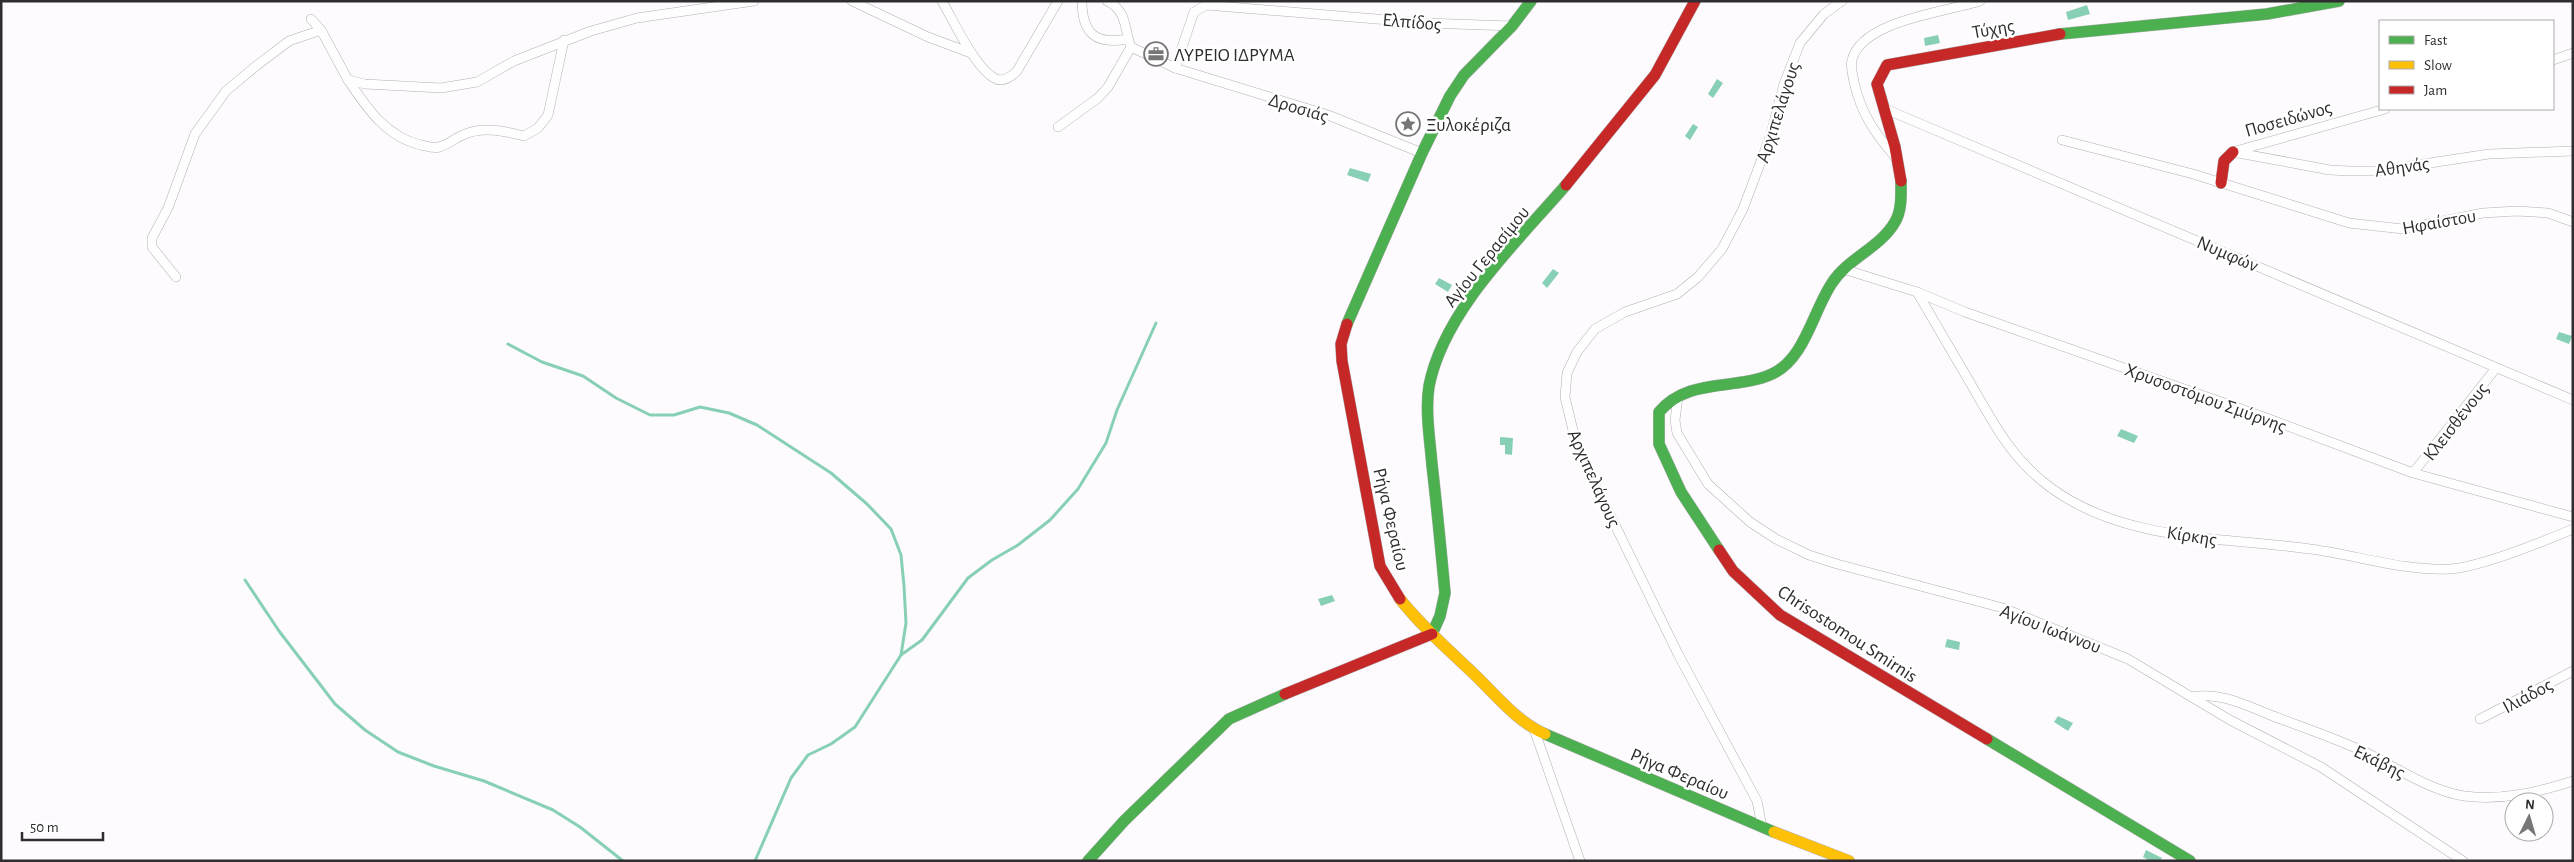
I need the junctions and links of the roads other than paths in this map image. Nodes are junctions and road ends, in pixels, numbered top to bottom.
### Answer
1 (754, 1) edge
2 (852, 1) edge
3 (942, 1) edge
4 (1058, 1) edge
5 (1082, 1) edge
6 (1107, 1) edge
7 (1531, 1) edge
8 (1694, 1) edge
9 (1842, 1) edge
10 (1980, 1) edge
11 (2339, 1) edge
12 (311, 19) dead end
13 (1512, 26) junction
14 (321, 30) junction
15 (564, 40) junction
16 (1129, 43) junction
17 (971, 53) junction
18 (2573, 53) edge
19 (2554, 60) edge
20 (1175, 68) junction
21 (348, 80) junction
22 (1883, 108) junction
23 (2381, 110) edge
24 (1058, 127) dead end
25 (2062, 140) dead end
26 (2573, 151) edge
27 (2233, 152) junction
28 (1422, 153) junction
29 (1897, 159) junction
30 (2221, 183) junction
31 (2573, 222) edge
32 (1843, 269) junction
33 (176, 277) dead end
34 (1917, 292) junction
35 (2496, 368) junction
36 (1678, 396) junction
37 (2573, 400) edge
38 (2413, 473) junction
39 (2573, 517) edge
40 (2573, 530) edge
41 (1432, 634) junction
42 (2573, 671) edge
43 (2192, 697) junction
44 (2480, 719) dead end
45 (1534, 729) junction
46 (2573, 781) edge
47 (1762, 827) junction
48 (1088, 861) edge
49 (1580, 861) edge
50 (1849, 861) edge
51 (2190, 861) edge
52 (2462, 861) edge

1 - 15 street
2 - 17 street
3 - 17 street
4 - 17 street
5 - 16 street
6 - 16 street
7 - 13 street, Ρήγα Φεραίου
8 - 41 street, Αγίου Γερασίμου
9 - 47 street, Αρχιπελάγους
10 - 29 street
11 - 22 street, Τύχης
12 - 14 street
13 - 20 street, Ελπίδος
13 - 28 street, Ρήγα Φεραίου
14 - 21 street
14 - 33 street
15 - 21 street
15 - 21 street
16 - 20 street, Δροσιάς
16 - 24 street
18 - 19 street
20 - 28 street, Δροσιάς
22 - 29 street, Τύχης
22 - 35 street, Νυμφών
23 - 27 street, Ποσειδώνος
25 - 30 street, Ηφαίστου
26 - 27 street, Αθηνάς
27 - 30 street, Ποσειδώνος
28 - 41 street, Ρήγα Φεραίου
29 - 32 street, Τύχης
30 - 31 street, Ηφαίστου
32 - 34 street, Χρυσοστόμου Σμύρνης
32 - 36 street, Chrisostomou Smirnis
34 - 38 street, Χρυσοστόμου Σμύρνης
34 - 40 street, Κίρκης
35 - 37 street, Νυμφών
35 - 38 street, Κλεισθένους
36 - 43 street, Αγίου Ιωάννου
36 - 51 street, Chrisostomou Smirnis
38 - 39 street, Χρυσοστόμου Σμύρνης
41 - 45 street, Ρήγα Φεραίου
41 - 48 street
42 - 44 street, Ιλιάδος
43 - 46 street, Εκάβης
43 - 52 street, Αγίου Ιωάννου
45 - 47 street, Ρήγα Φεραίου
45 - 49 street
47 - 50 street, Ρήγα Φεραίου

